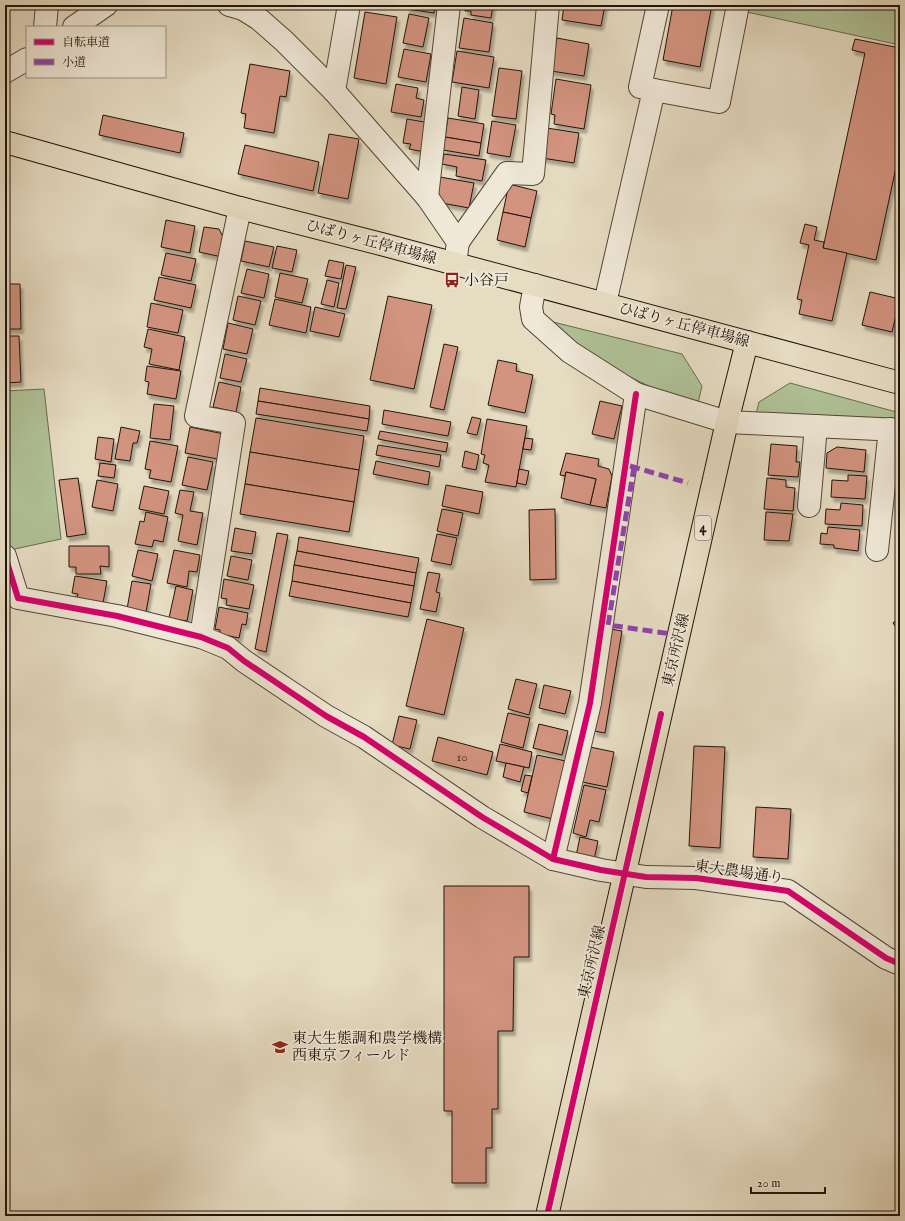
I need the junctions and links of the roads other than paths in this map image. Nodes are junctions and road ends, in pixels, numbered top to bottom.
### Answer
1 (47, 5) edge
2 (106, 5) edge
3 (228, 5) edge
4 (349, 5) edge
5 (449, 5) edge
6 (548, 5) edge
7 (658, 5) edge
8 (738, 5) edge
9 (260, 12) edge
10 (45, 26) edge
11 (75, 26) edge
12 (26, 60) edge
13 (5, 72) edge
14 (654, 90) junction
15 (334, 91) junction
16 (5, 142) edge
17 (427, 197) junction
18 (240, 208) junction
19 (458, 242) junction
20 (455, 264) junction
21 (535, 285) junction
22 (605, 303) junction
23 (747, 342) junction
24 (900, 384) edge
25 (636, 394) junction
26 (727, 422) junction
27 (816, 426) junction
28 (895, 430) edge
29 (809, 506) dead end
30 (877, 550) dead end
31 (5, 556) edge
32 (201, 637) junction
33 (553, 859) junction
34 (625, 874) junction
35 (900, 964) edge
36 (547, 1216) edge

1 - 10 street
2 - 11 street
3 - 9 street
4 - 15 street
5 - 17 street
6 - 19 street
7 - 14 street
8 - 14 street
9 - 15 street
12 - 13 street
14 - 22 street
15 - 17 street
16 - 18 main road, ひばりヶ丘停車場線
17 - 19 street
18 - 20 main road, ひばりヶ丘停車場線
18 - 32 street
19 - 20 street
20 - 21 main road, ひばりヶ丘停車場線
21 - 22 main road, ひばりヶ丘停車場線
21 - 25 street
22 - 23 main road, ひばりヶ丘停車場線
23 - 24 main road, ひばりヶ丘停車場線
23 - 26 main road, 東京所沢線 / 4
25 - 26 street
25 - 33 street
26 - 27 street
26 - 34 main road, 東京所沢線 / 4
27 - 28 street
27 - 29 street
28 - 30 street
31 - 32 street, 東大農場通り
32 - 33 street, 東大農場通り
33 - 34 street, 東大農場通り
34 - 35 street, 東大農場通り
34 - 36 main road, 東京所沢線 / 4

